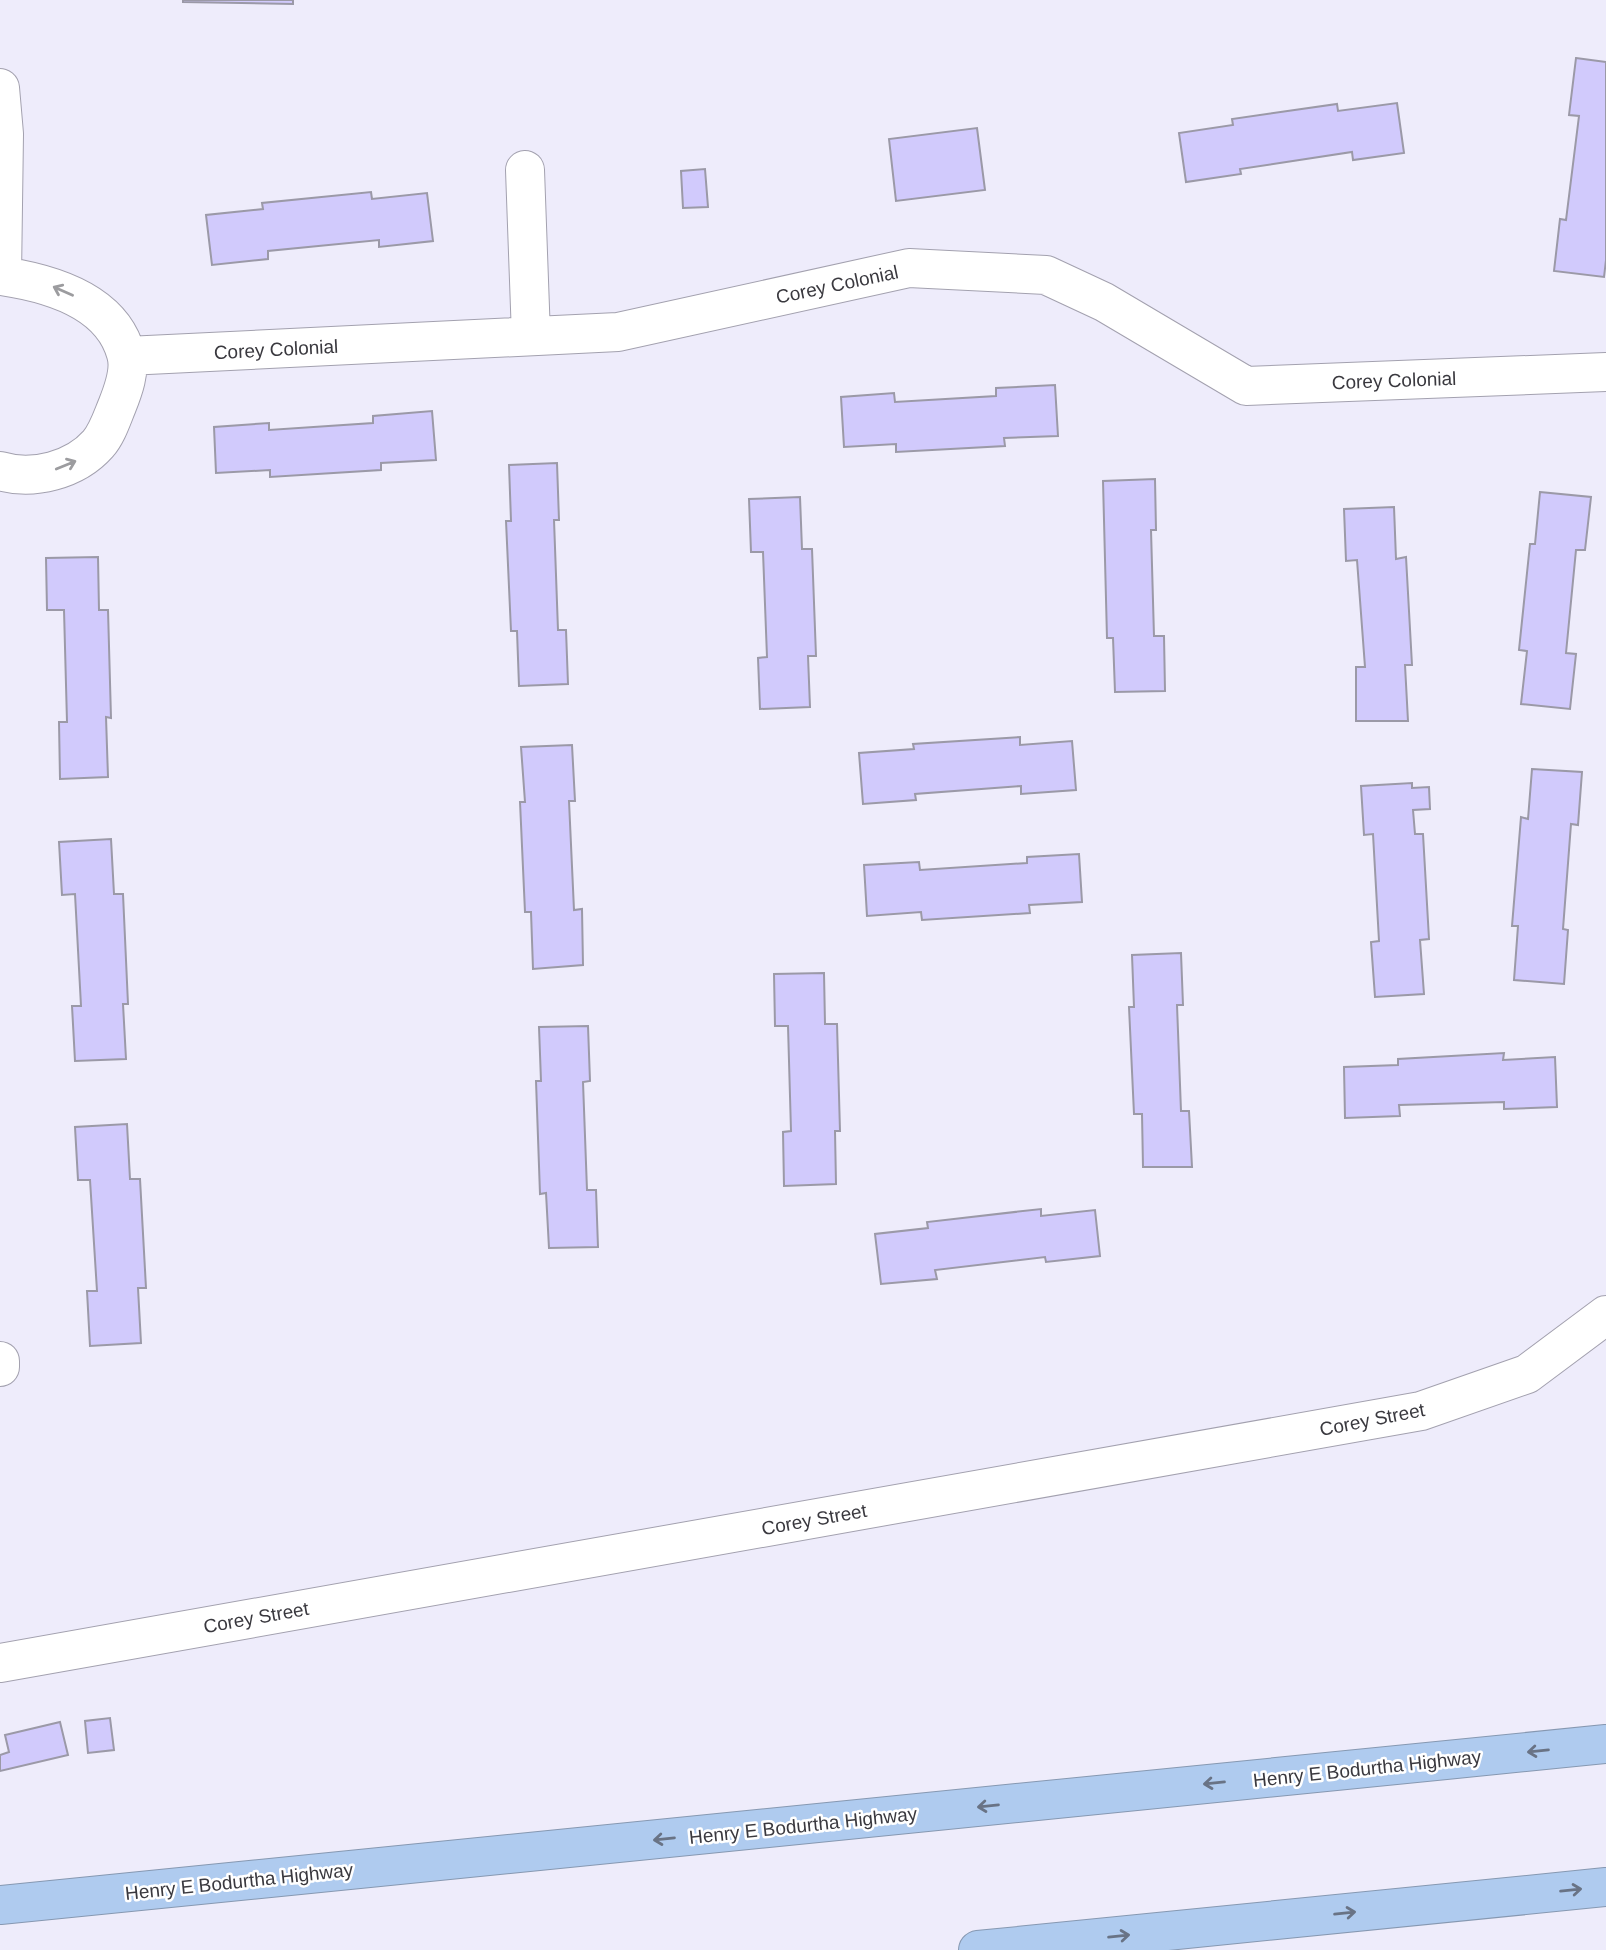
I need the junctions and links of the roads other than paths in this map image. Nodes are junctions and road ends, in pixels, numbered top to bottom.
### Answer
1 (0, 88) edge
2 (525, 170) dead end
3 (1, 276) edge
4 (531, 337) junction
5 (127, 356) junction
6 (1606, 372) edge
7 (0, 471) edge
8 (1606, 1315) edge
9 (0, 1361) edge
10 (0, 1367) edge
11 (0, 1663) edge
12 (1606, 1744) edge
13 (1606, 1886) edge
14 (0, 1905) edge
15 (978, 1950) edge

1 - 3 street
2 - 4 street
5 -> 3 street
4 - 5 street, Corey Colonial
4 - 6 street, Corey Colonial
7 -> 5 street
8 - 11 street, Corey Street
9 - 10 street
12 -> 14 highway, Henry E Bodurtha Highway
15 -> 13 highway

